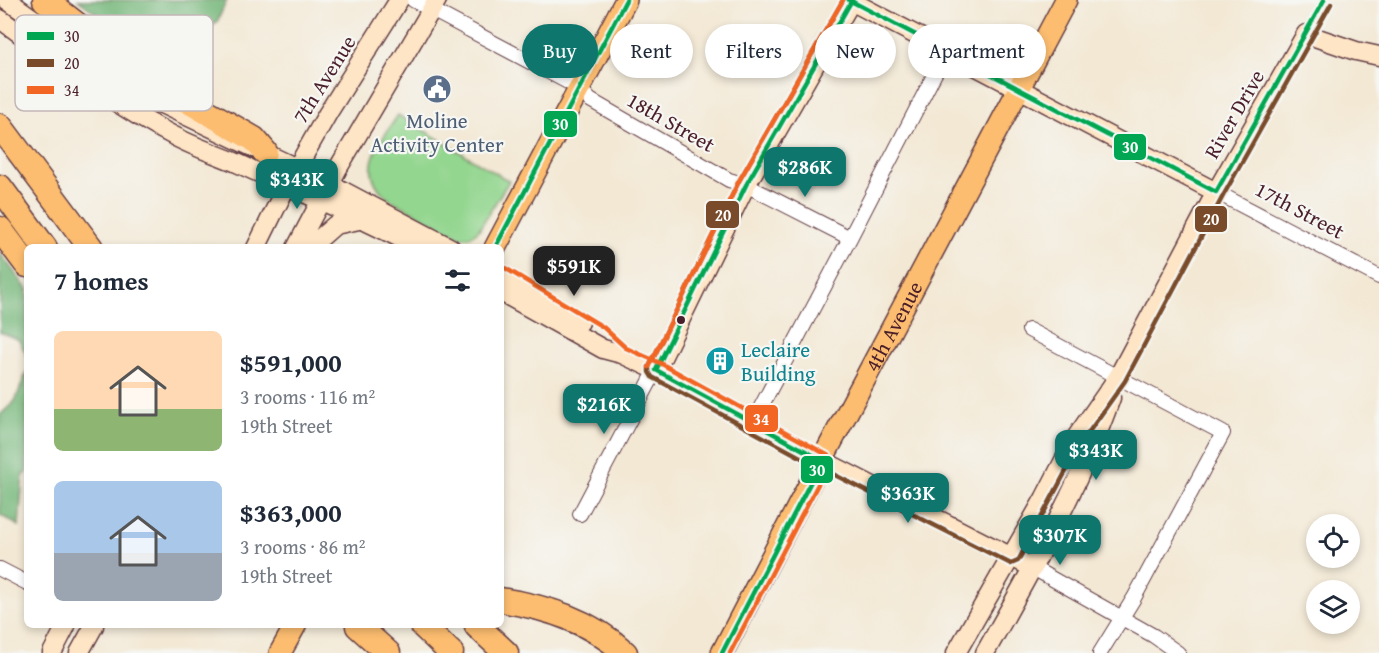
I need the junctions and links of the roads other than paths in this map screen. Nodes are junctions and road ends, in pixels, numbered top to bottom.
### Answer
1 (7, 0) edge
2 (45, 0) edge
3 (399, 0) edge
4 (413, 0) edge
5 (626, 0) edge
6 (851, 0) edge
7 (1066, 0) edge
8 (434, 5) edge
9 (28, 15) edge
10 (64, 15) edge
11 (0, 19) edge
12 (15, 30) edge
13 (908, 30) edge
14 (1379, 56) edge
15 (932, 78) edge
16 (999, 78) edge
17 (579, 88) junction
18 (1020, 89) junction
19 (129, 111) edge
20 (177, 111) edge
21 (206, 111) edge
22 (0, 126) edge
23 (264, 152) junction
24 (296, 168) junction
25 (330, 184) junction
26 (746, 186) junction
27 (286, 187) junction
28 (0, 188) edge
29 (1216, 192) junction
30 (321, 201) junction
31 (364, 219) junction
32 (0, 229) edge
33 (850, 238) junction
34 (42, 244) edge
35 (89, 244) edge
36 (258, 244) edge
37 (298, 244) edge
38 (314, 244) edge
39 (411, 244) edge
40 (443, 244) edge
41 (497, 244) edge
42 (24, 261) edge
43 (504, 276) edge
44 (1379, 277) edge
45 (504, 294) edge
46 (1029, 330) dead end
47 (622, 354) junction
48 (656, 370) junction
49 (1118, 377) junction
50 (753, 423) junction
51 (822, 460) junction
52 (580, 514) dead end
53 (1011, 557) junction
54 (1033, 568) junction
55 (0, 569) edge
56 (24, 581) edge
57 (504, 601) edge
58 (1122, 618) junction
59 (65, 628) edge
60 (93, 628) edge
61 (294, 628) edge
62 (360, 628) edge
63 (425, 628) edge
64 (479, 628) edge
65 (52, 653) edge
66 (79, 653) edge
67 (280, 653) edge
68 (388, 653) edge
69 (451, 653) edge
70 (506, 653) edge
71 (625, 653) edge
72 (722, 653) edge
73 (956, 653) edge
74 (985, 653) edge
75 (1100, 653) edge
76 (1178, 653) edge

1 - 9 main road
2 - 10 highway
3 - 24 main road, 7th Avenue
4 - 8 street, 18th Street
5 - 17 main road
6 - 13 main road, 17th Street
6 - 26 main road
7 - 18 main road, 4th Avenue
8 - 17 street, 18th Street
8 - 25 main road
11 - 12 main road
14 - 29 main road, River Drive
15 - 33 street
16 - 18 main road, 17th Street
17 - 26 street, 18th Street
17 - 41 main road
18 - 29 main road, 17th Street
18 - 51 main road, 4th Avenue
19 - 27 main road
20 - 23 main road
21 - 23 highway
22 - 35 highway
23 - 24 main road
24 - 25 main road
24 - 27 main road, 7th Avenue
25 - 30 main road
25 - 40 main road
26 - 33 street, 18th Street
26 - 48 main road
27 - 30 main road
27 - 36 main road, 7th Avenue
28 - 34 highway
29 - 44 street, 17th Street
29 - 49 main road, River Drive
30 - 31 main road
30 - 37 main road
31 - 38 main road
31 - 39 main road
32 - 42 highway
33 - 50 street
43 - 47 main road
45 - 47 main road
46 - 49 street
47 - 48 main road
48 - 50 main road
48 - 52 street
49 - 53 main road, River Drive
49 - 54 main road, River Drive
49 - 58 street
50 - 51 main road
51 - 53 main road
51 - 72 main road, 4th Avenue
53 - 54 main road
53 - 73 main road, River Drive
54 - 58 street
54 - 74 main road, River Drive
55 - 56 street
57 - 71 highway
58 - 75 street
58 - 76 street
59 - 65 main road
60 - 66 main road
61 - 67 main road
62 - 68 highway
63 - 69 highway
64 - 70 highway

